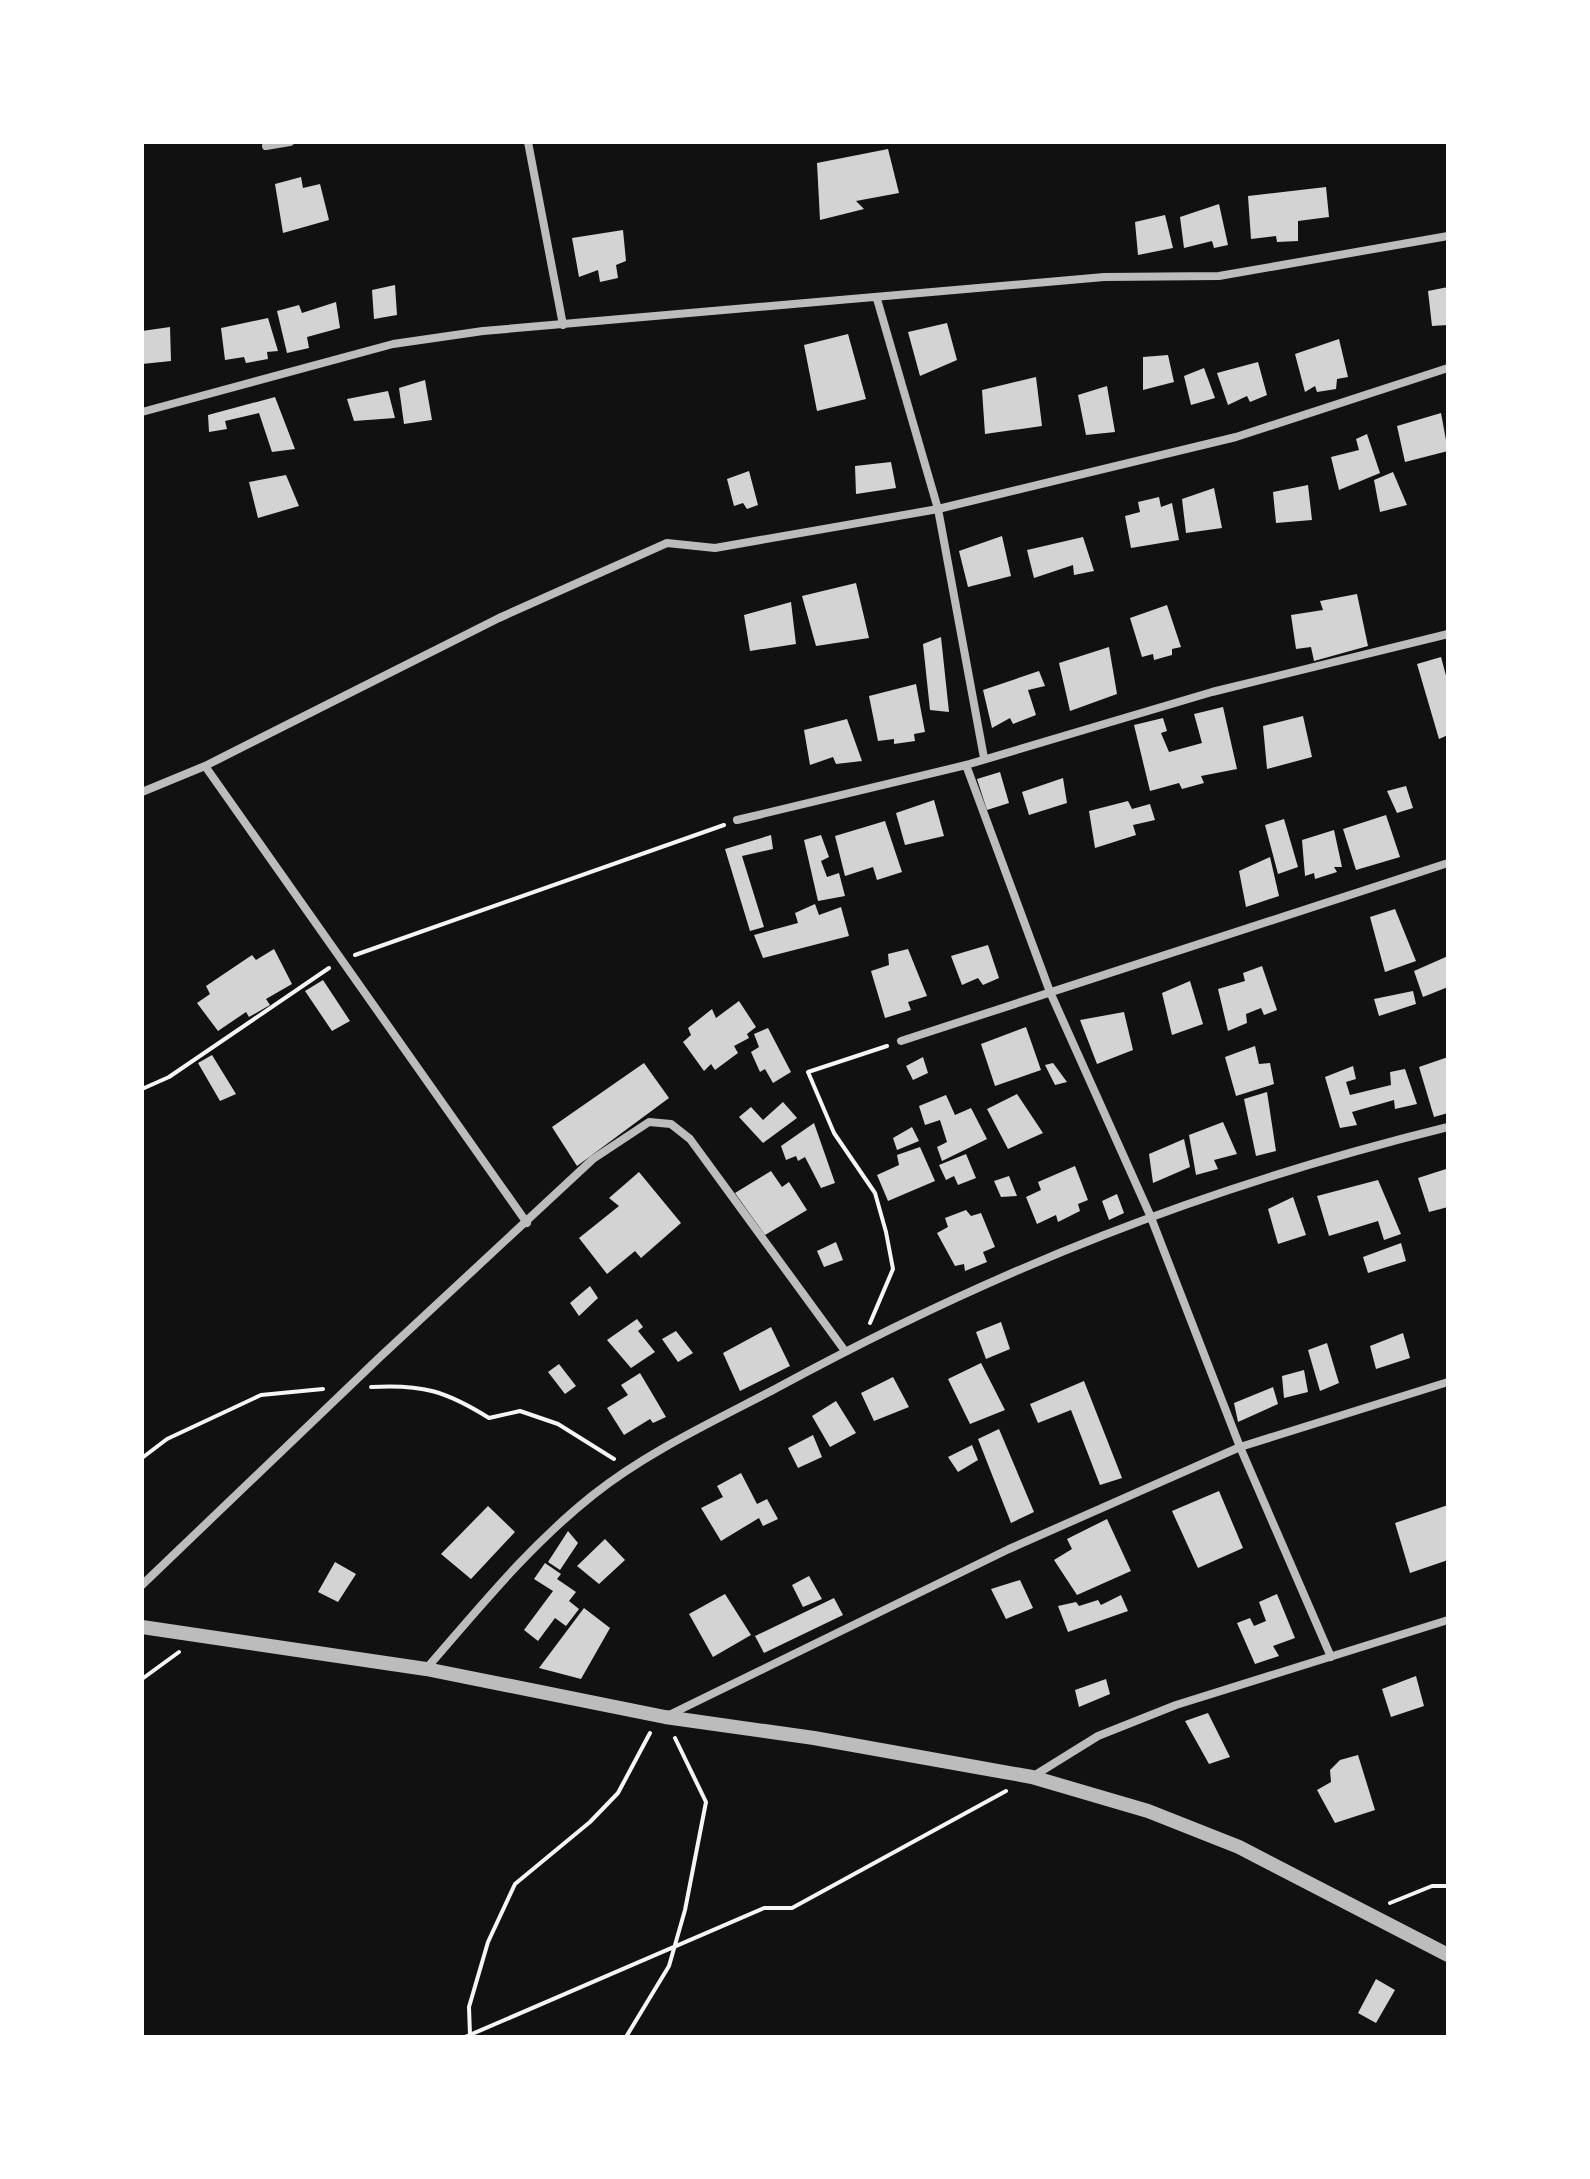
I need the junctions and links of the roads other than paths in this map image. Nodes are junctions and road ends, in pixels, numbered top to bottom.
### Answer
1 (290, 142) edge
2 (528, 142) edge
3 (266, 146) dead end
4 (1448, 236) edge
5 (877, 299) junction
6 (563, 325) junction
7 (1448, 368) edge
8 (142, 412) edge
9 (938, 509) junction
10 (1448, 634) edge
11 (984, 758) junction
12 (966, 765) junction
13 (205, 766) junction
14 (142, 792) edge
15 (737, 820) road end
16 (1448, 863) edge
17 (1050, 992) junction
18 (901, 1041) road end
19 (1448, 1127) edge
20 (1150, 1215) junction
21 (527, 1223) junction
22 (845, 1351) junction
23 (1448, 1382) edge
24 (1240, 1447) junction
25 (142, 1585) edge
26 (1448, 1620) edge
27 (142, 1627) edge
28 (1331, 1657) junction
29 (426, 1669) junction
30 (665, 1717) junction
31 (1032, 1777) junction
32 (1448, 1955) edge

1 - 3 street
2 - 6 street
4 - 5 street
5 - 6 street
5 - 9 street
6 - 8 street
7 - 9 street
9 - 11 street
9 - 13 street
10 - 11 street
11 - 12 street
12 - 15 street
12 - 17 street
13 - 14 street
13 - 21 street
16 - 17 street
17 - 18 street
17 - 20 street
19 - 20 street
20 - 22 street
20 - 24 street
21 - 22 street
21 - 25 street
22 - 29 street
23 - 24 street
24 - 28 street
24 - 30 street
26 - 28 street
27 - 29 street
28 - 31 street
29 - 30 street
30 - 31 street
31 - 32 street

